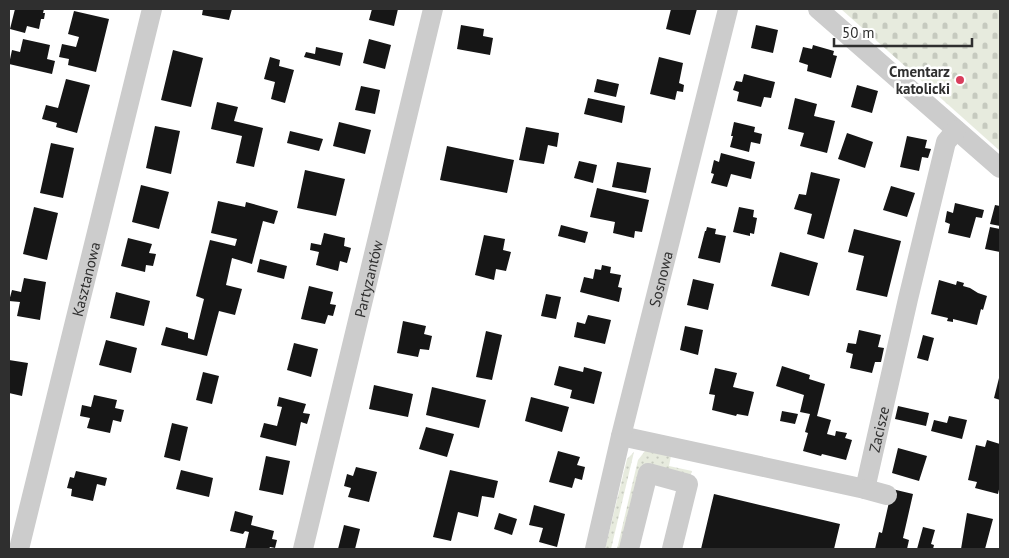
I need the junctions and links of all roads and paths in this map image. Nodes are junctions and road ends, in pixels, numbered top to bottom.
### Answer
1 (152, 9) edge
2 (433, 9) edge
3 (728, 9) edge
4 (818, 9) edge
5 (956, 130) junction
6 (1000, 168) edge
7 (621, 436) junction
8 (864, 489) junction
9 (887, 495) dead end
10 (19, 549) edge
11 (303, 549) edge
12 (595, 549) edge
13 (629, 549) edge
14 (672, 549) edge

1 - 10 street, Kasztanowa
2 - 11 street, Partyzantów
3 - 7 street, Sosnowa
4 - 5 street
5 - 6 street
5 - 8 street, Zacisze
7 - 8 street
7 - 12 street, Sosnowa
8 - 9 street
13 - 14 street

